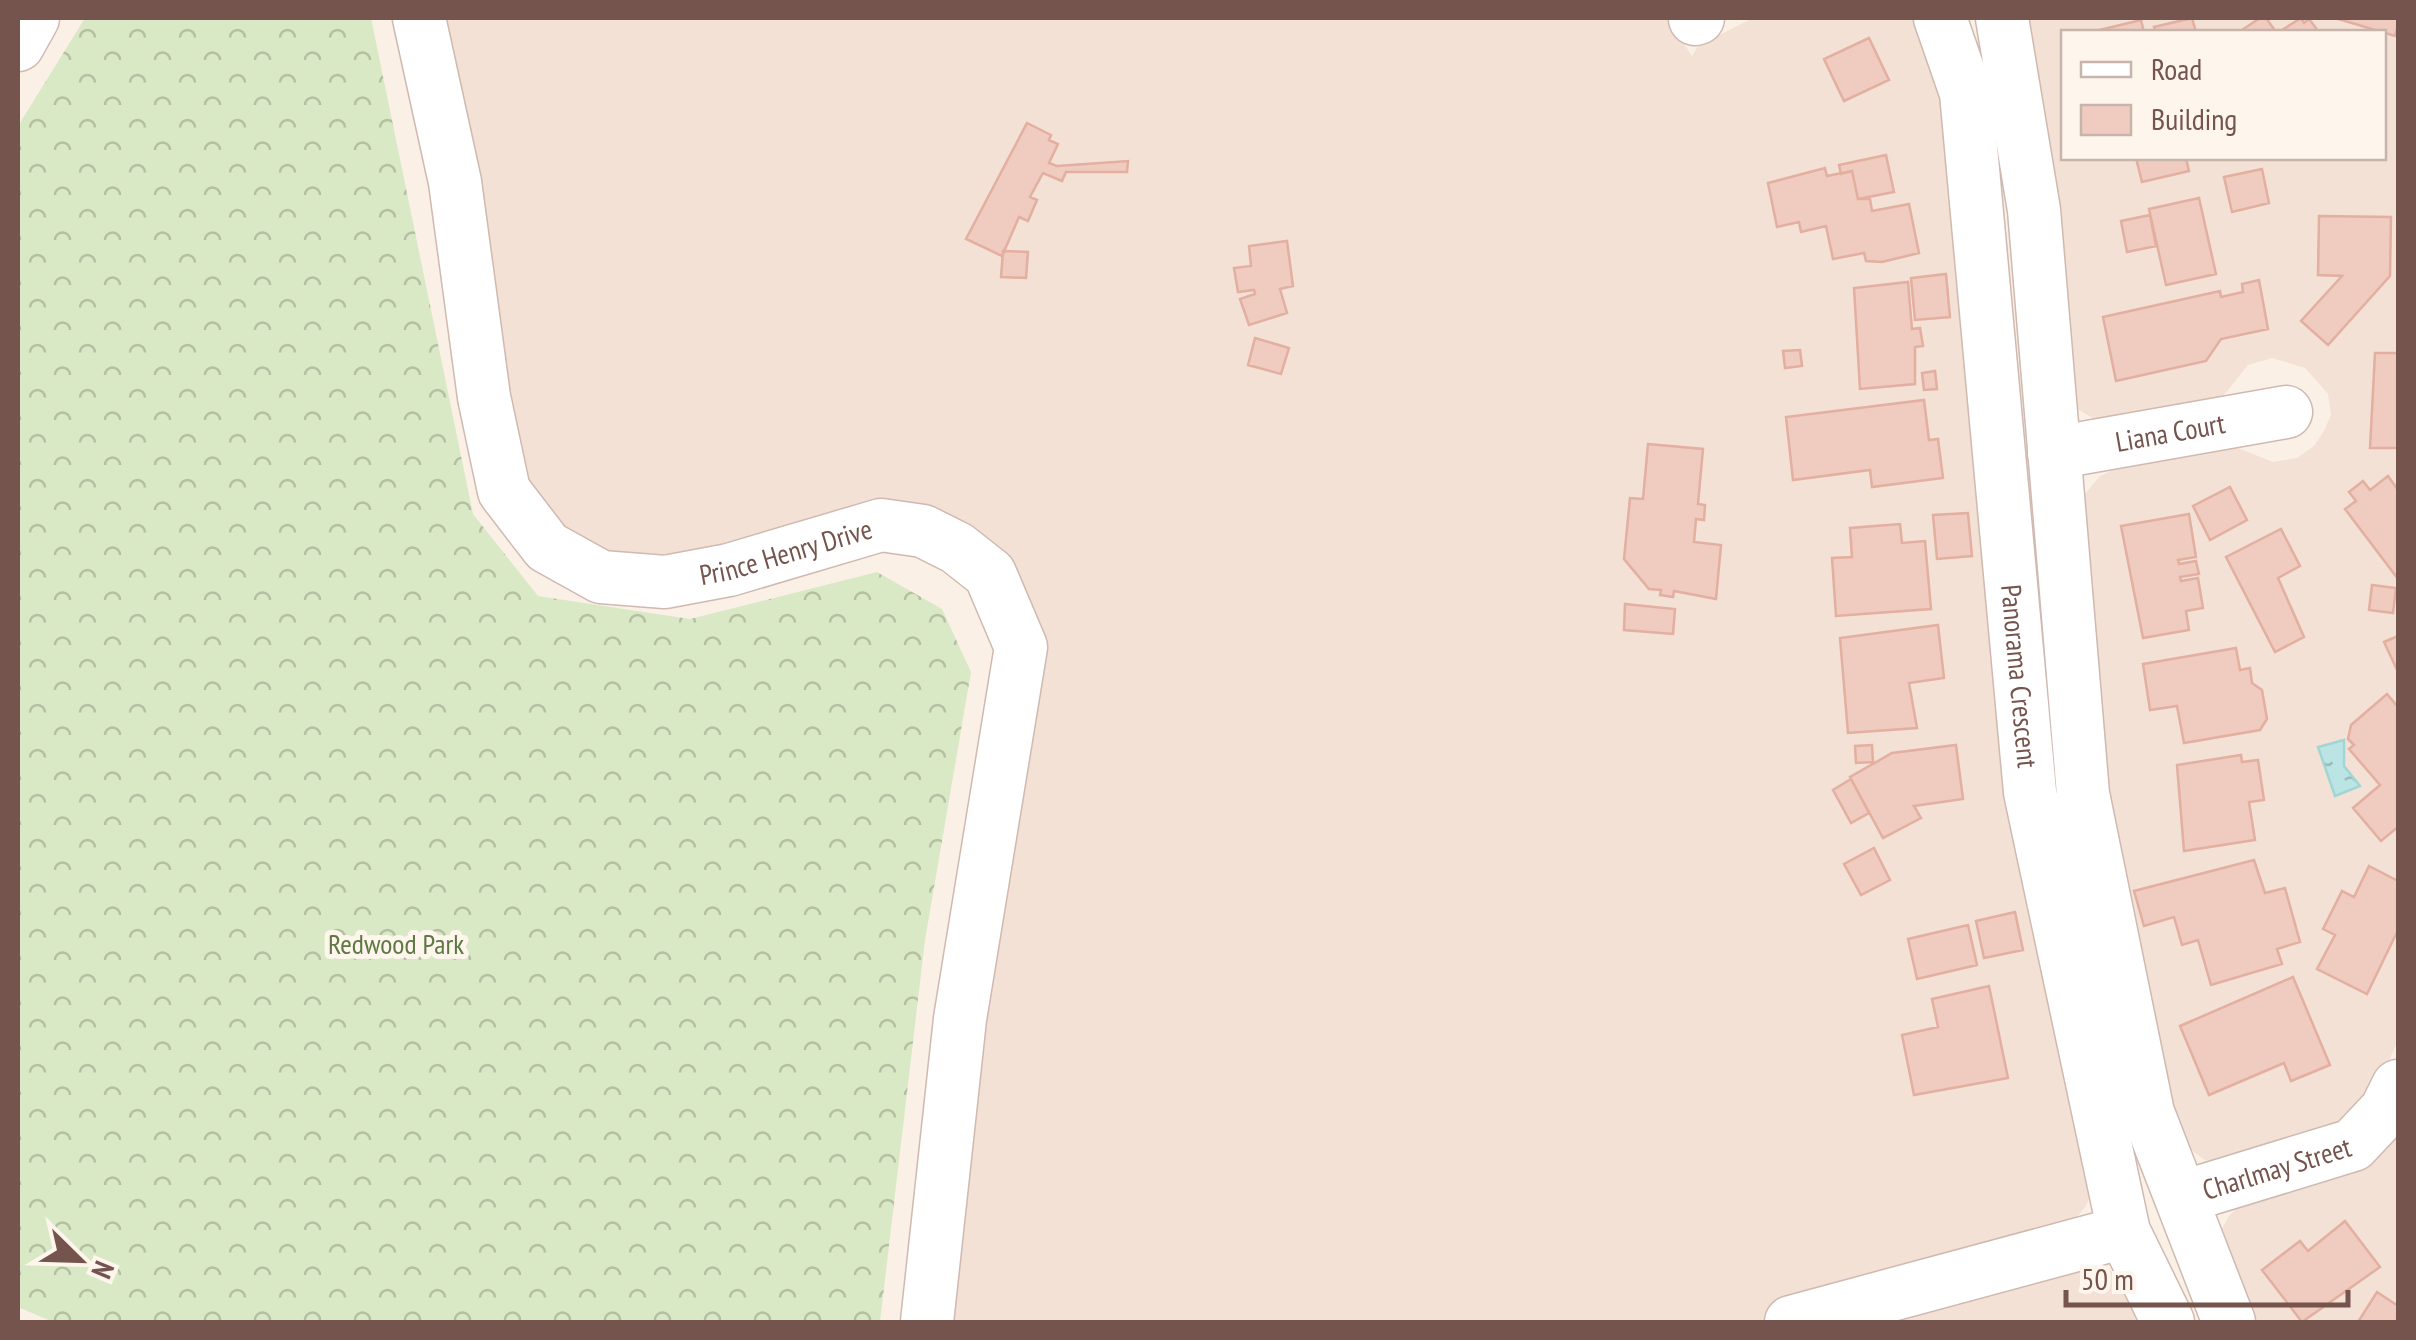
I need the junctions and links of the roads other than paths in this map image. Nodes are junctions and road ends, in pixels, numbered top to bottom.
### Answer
1 (33, 18) edge
2 (419, 18) edge
3 (1940, 18) edge
4 (2002, 18) edge
5 (18, 45) edge
6 (2286, 412) dead end
7 (2054, 453) junction
8 (2398, 1086) edge
9 (2183, 1197) junction
10 (2124, 1232) junction
11 (926, 1322) edge
12 (1791, 1322) edge
13 (2168, 1322) edge
14 (2230, 1322) edge

1 - 5 street
2 - 11 street, Prince Henry Drive
3 - 10 street, Panorama Crescent
4 - 7 street, Panorama Crescent
6 - 7 street, Liana Court
7 - 9 street, Panorama Crescent
8 - 9 street, Charlmay Street
9 - 14 street, Panorama Crescent
10 - 12 street
10 - 13 street, Panorama Crescent

